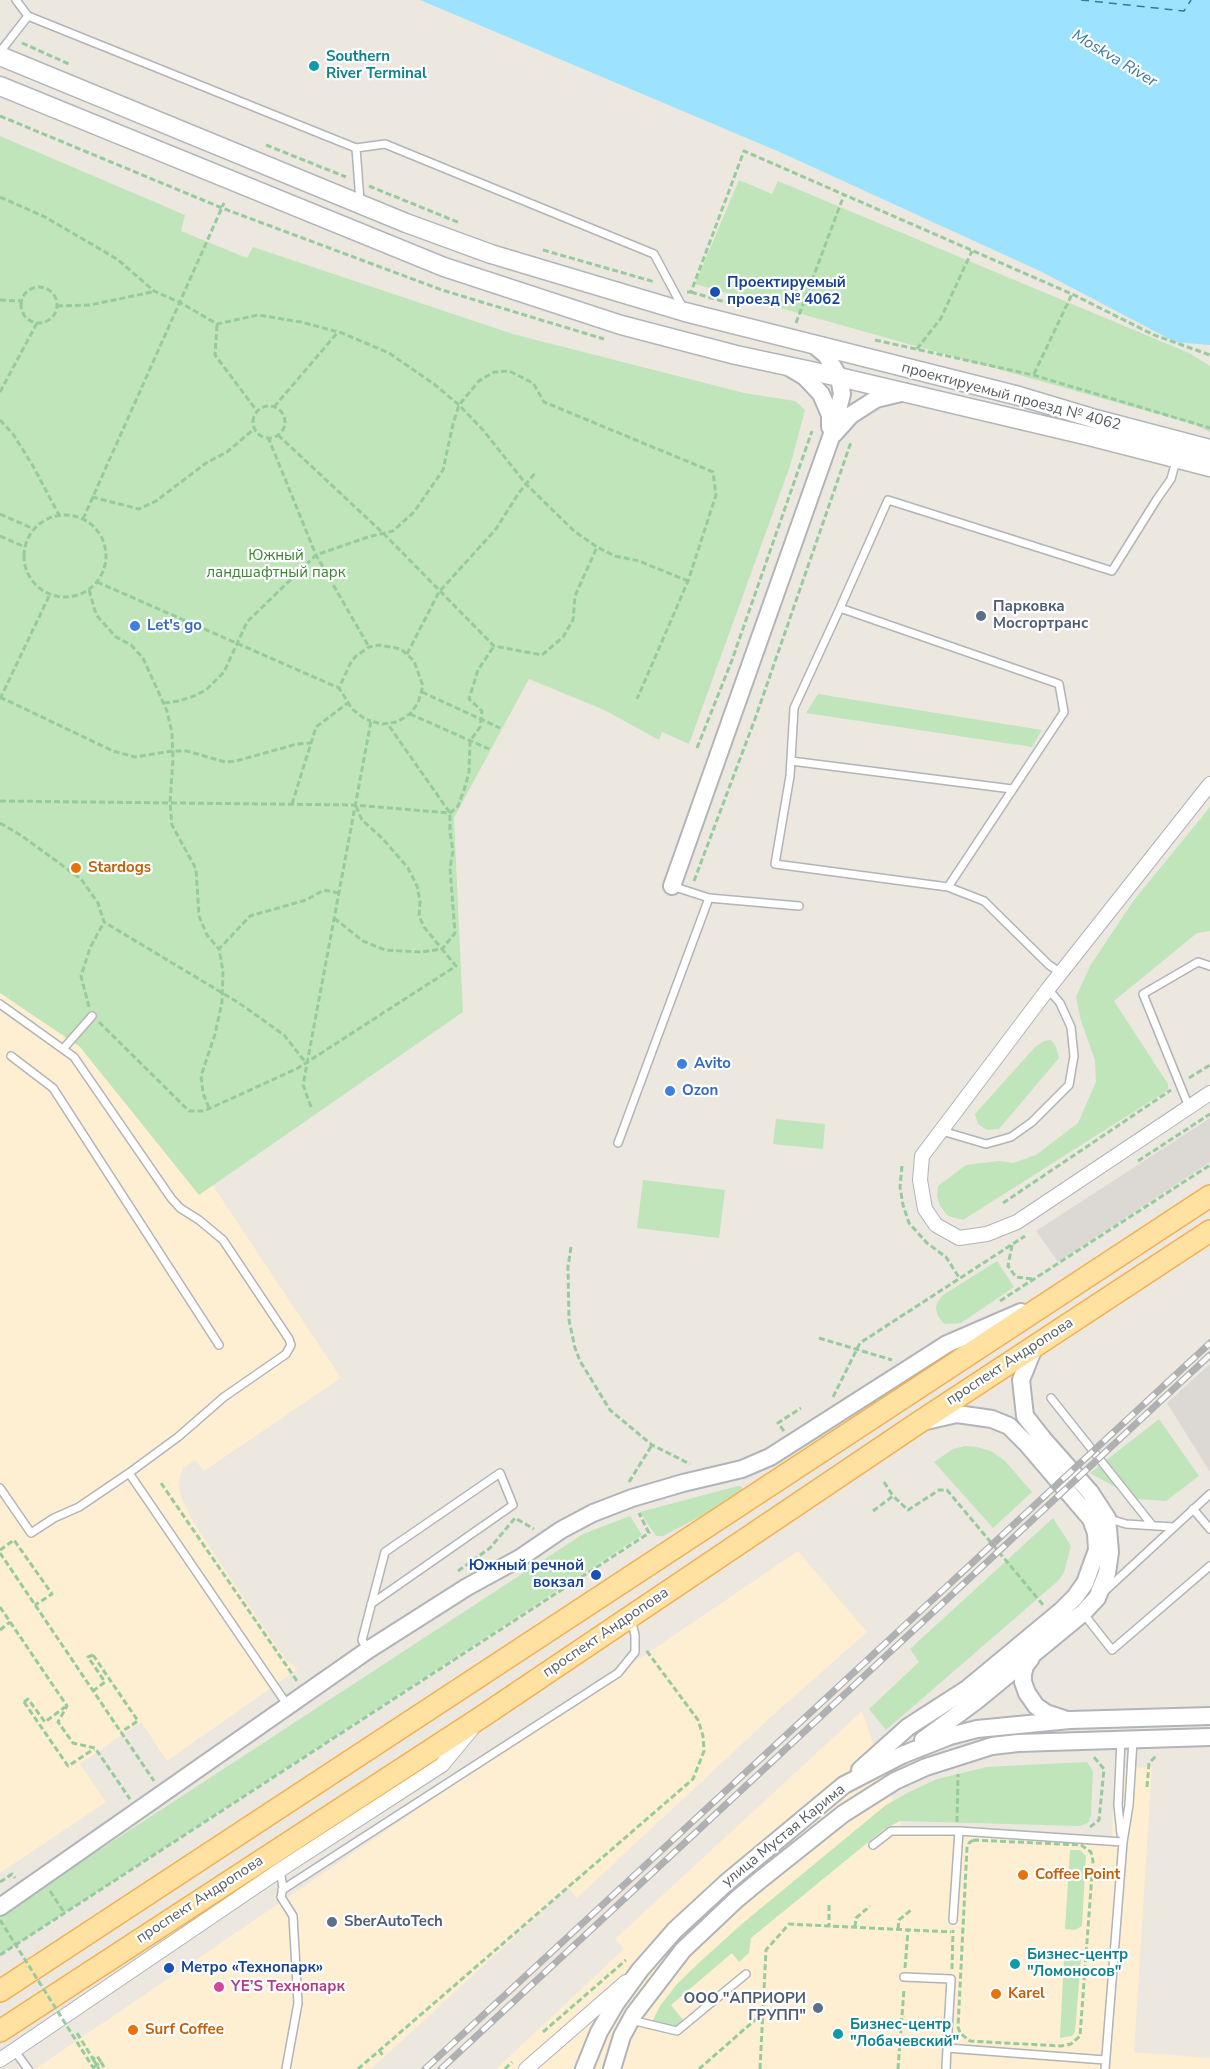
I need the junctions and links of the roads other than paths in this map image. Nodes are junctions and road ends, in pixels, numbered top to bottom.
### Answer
1 (16, 0) edge
2 (28, 16) junction
3 (0, 54) edge
4 (0, 86) edge
5 (356, 148) junction
6 (360, 204) junction
7 (685, 312) junction
8 (813, 344) junction
9 (790, 368) junction
10 (839, 377) junction
11 (905, 392) junction
12 (831, 437) junction
13 (1210, 449) edge
14 (1180, 450) junction
15 (1210, 468) edge
16 (840, 608) junction
17 (791, 761) junction
18 (1210, 784) edge
19 (1012, 789) junction
20 (672, 886) joint
21 (948, 887) junction
22 (708, 898) junction
23 (799, 906) dead end
24 (1210, 966) edge
25 (1061, 973) junction
26 (1048, 989) junction
27 (0, 1004) edge
28 (92, 1016) road end
29 (63, 1048) junction
30 (11, 1056) dead end
31 (1210, 1094) edge
32 (1189, 1107) junction
33 (942, 1131) junction
34 (618, 1143) dead end
35 (1210, 1196) edge
36 (1210, 1232) edge
37 (1064, 1293) junction
38 (219, 1345) dead end
39 (1035, 1345) junction
40 (1051, 1398) dead end
41 (918, 1423) junction
42 (129, 1473) junction
43 (0, 1488) edge
44 (1210, 1494) edge
45 (1076, 1502) junction
46 (1193, 1509) junction
47 (1107, 1518) junction
48 (1152, 1525) junction
49 (1173, 1527) junction
50 (1210, 1528) edge
51 (1210, 1566) edge
52 (1097, 1598) junction
53 (371, 1604) junction
54 (1083, 1613) junction
55 (630, 1617) junction
56 (368, 1650) junction
57 (1036, 1652) junction
58 (967, 1689) junction
59 (288, 1706) junction
60 (483, 1716) junction
61 (957, 1716) junction
62 (1210, 1716) edge
63 (1070, 1720) junction
64 (965, 1732) junction
65 (1210, 1737) edge
66 (1127, 1740) junction
67 (992, 1746) junction
68 (902, 1755) junction
69 (844, 1785) junction
70 (843, 1814) junction
71 (959, 1831) junction
72 (1123, 1842) junction
73 (873, 1845) dead end
74 (280, 1870) junction
75 (282, 1890) junction
76 (0, 1907) edge
77 (953, 1920) road end
78 (640, 1970) junction
79 (746, 1974) dead end
80 (904, 1977) road end
81 (0, 1991) edge
82 (631, 2020) junction
83 (0, 2031) edge
84 (947, 2048) junction
85 (14, 2050) junction
86 (0, 2060) edge
87 (1105, 2060) junction
88 (28, 2069) edge
89 (286, 2069) edge
90 (526, 2069) edge
91 (584, 2069) edge
92 (612, 2069) edge
93 (946, 2069) edge
94 (1105, 2069) edge

1 - 2 lane
2 - 3 lane
2 - 5 lane
3 - 6 main road, проектируемый проезд № 4062
4 - 9 main road, проектируемый проезд № 4062
5 - 6 lane
5 - 7 lane
6 - 7 main road, проектируемый проезд № 4062
7 - 8 main road, проектируемый проезд № 4062
8 - 10 street
8 - 14 main road, проектируемый проезд № 4062
9 - 10 main road, проектируемый проезд № 4062
9 - 12 street
10 - 11 main road, проектируемый проезд № 4062
10 - 12 street
11 - 12 street
11 - 14 main road, проектируемый проезд № 4062
12 - 20 street
13 - 14 main road, проектируемый проезд № 4062
14 - 15 main road, проектируемый проезд № 4062
14 - 16 lane
16 - 17 lane
16 - 19 lane
17 - 19 lane
17 - 21 lane
18 - 25 street
19 - 21 lane
20 - 22 lane
21 - 25 lane
22 - 23 lane
22 - 34 lane
24 - 32 lane
25 - 26 street
26 - 33 street
26 - 33 lane
27 - 29 lane
28 - 29 lane
29 - 42 lane
30 - 38 lane
31 - 32 street
32 - 33 street
35 - 37 main road, проспект Андропова
36 - 39 main road, проспект Андропова
37 - 56 street
37 - 81 main road, проспект Андропова
39 - 41 main road, проспект Андропова
39 - 47 street
40 - 48 lane
41 - 45 street
41 - 55 main road, проспект Андропова
42 - 43 lane
42 - 59 lane
44 - 46 lane
45 - 47 lane
45 - 58 street
46 - 49 lane
46 - 50 lane
47 - 48 lane
47 - 52 street
48 - 49 lane
49 - 52 lane
51 - 54 lane
52 - 54 street
53 - 53 lane
53 - 56 lane
54 - 57 street
55 - 60 main road, проспект Андропова
55 - 75 lane
56 - 59 street
57 - 61 street
57 - 63 street
58 - 61 street
58 - 69 street
59 - 76 street
60 - 74 street
60 - 83 main road, проспект Андропова
61 - 64 street
61 - 68 street
62 - 63 street, улица Мустая Карима
63 - 64 street, улица Мустая Карима
64 - 67 street
64 - 68 street, улица Мустая Карима
65 - 66 street, улица Мустая Карима
66 - 67 street, улица Мустая Карима
66 - 72 lane
66 - 72 lane
67 - 70 street, улица Мустая Карима
68 - 69 street, улица Мустая Карима
68 - 70 street
69 - 78 street, улица Мустая Карима
70 - 82 street, улица Мустая Карима
71 - 72 lane
71 - 73 lane
71 - 77 lane
72 - 87 lane
74 - 75 lane
74 - 85 street
75 - 89 lane
78 - 90 street, улица Мустая Карима
78 - 91 street
79 - 82 lane
80 - 84 lane
82 - 92 street, улица Мустая Карима
84 - 87 lane
84 - 93 lane
85 - 86 street
85 - 88 lane
87 - 94 lane

